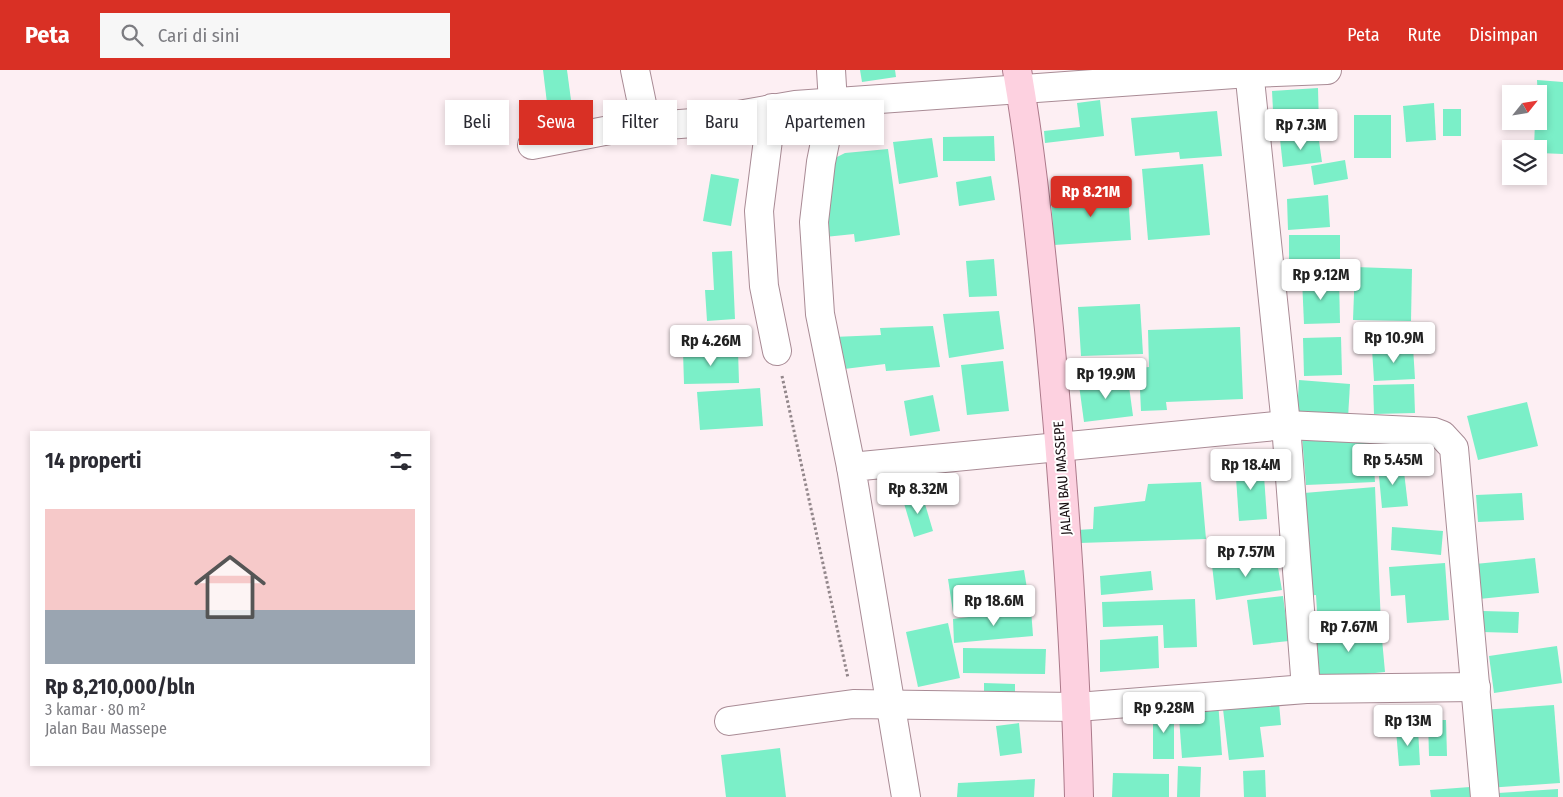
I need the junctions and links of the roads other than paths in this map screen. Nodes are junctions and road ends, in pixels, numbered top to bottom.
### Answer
1 (635, 70) edge
2 (831, 70) edge
3 (1327, 70) edge
4 (1249, 72) edge
5 (1019, 80) edge
6 (641, 100) edge
7 (809, 100) edge
8 (848, 100) edge
9 (767, 111) edge
10 (677, 125) edge
11 (788, 145) edge
12 (816, 145) edge
13 (777, 351) road end
14 (1286, 425) junction
15 (1060, 448) junction
16 (851, 467) junction
17 (1476, 687) junction
18 (1306, 689) junction
19 (871, 704) junction
20 (1077, 707) junction
21 (729, 722) dead end
22 (906, 797) edge
23 (1079, 797) edge
24 (1485, 797) edge

1 - 6 street
2 - 7 street
3 - 4 street
4 - 5 street
4 - 14 street
5 - 8 street
5 - 15 main road, JALAN BAU MASSEPE
9 - 10 street
11 - 13 street
12 - 16 street
14 - 15 street
14 - 17 street
14 - 18 street
15 - 16 street
15 - 20 main road, JALAN BAU MASSEPE
16 - 19 street
17 - 18 street
17 - 24 street
18 - 20 street
19 - 20 street
19 - 21 street
19 - 22 street
20 - 23 main road, JALAN BAU MASSEPE

